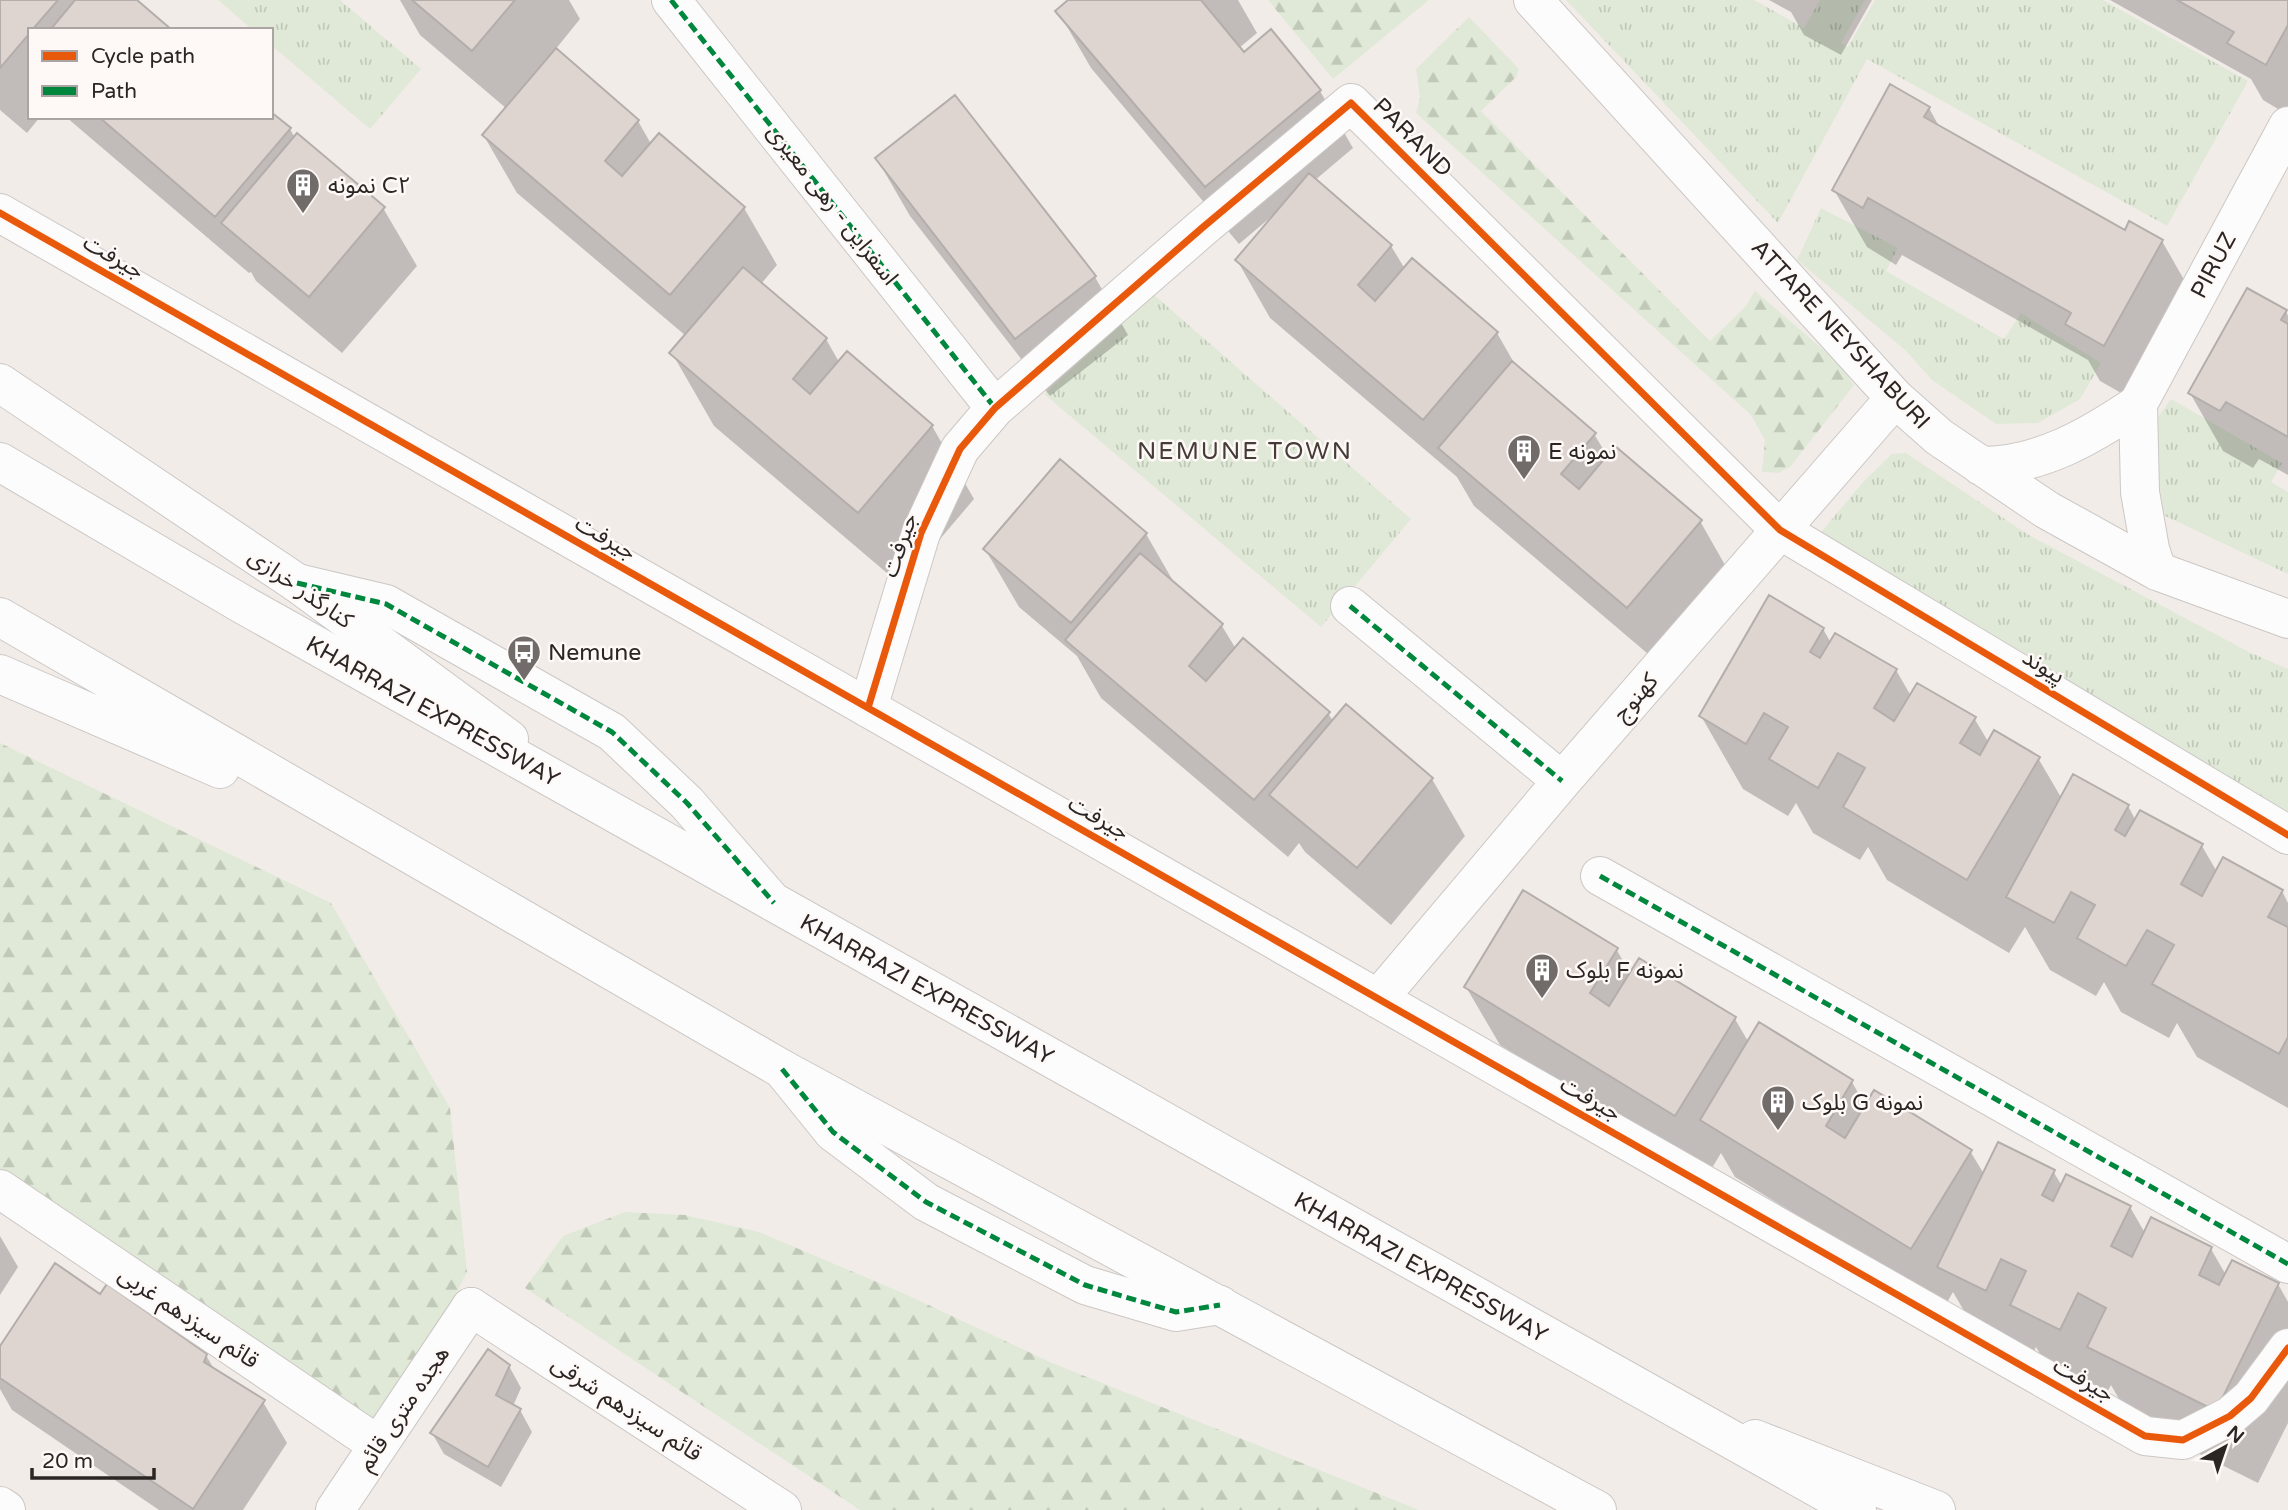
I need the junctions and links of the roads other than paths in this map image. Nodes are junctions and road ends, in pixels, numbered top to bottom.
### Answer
1 (671, 0) edge
2 (1533, 0) edge
3 (2288, 126) edge
4 (0, 213) edge
5 (0, 383) edge
6 (1895, 398) junction
7 (2138, 404) junction
8 (995, 408) junction
9 (0, 462) edge
10 (1981, 466) junction
11 (1780, 530) junction
12 (2157, 571) junction
13 (297, 583) junction
14 (1350, 606) dead end
15 (0, 617) edge
16 (2288, 619) edge
17 (0, 674) edge
18 (868, 708) junction
19 (1562, 781) junction
20 (595, 802) junction
21 (358, 826) junction
22 (2288, 835) edge
23 (1600, 876) dead end
24 (774, 903) junction
25 (1378, 999) junction
26 (0, 1189) edge
27 (2288, 1264) edge
28 (471, 1307) joint
29 (2288, 1348) edge
30 (1663, 1403) junction
31 (378, 1445) junction
32 (0, 1506) edge
33 (6, 1510) edge
34 (335, 1510) edge
35 (782, 1510) edge
36 (1597, 1510) edge
37 (1857, 1510) edge
38 (1936, 1510) edge

1 - 8 main road, اسفراين - رهی معیری
2 - 6 main road, ATTARE NEYSHABURI
3 - 7 main road, PIRUZ
4 - 18 main road, جيرفت
5 - 13 main road, کنارگذر خرازی
6 - 10 main road, ATTARE NEYSHABURI
6 - 11 main road, كهنوج
7 - 10 main road, PIRUZ
7 - 12 main road, PIRUZ
8 - 11 main road, PARAND
8 - 18 main road, جیرفت
9 - 20 main road, KHARRAZI EXPRESSWAY
10 - 12 main road, ATTARE NEYSHABURI
11 - 19 main road, كهنوج
11 - 22 main road, پیوند
12 - 16 main road, ATTARE NEYSHABURI
13 - 20 main road, کنارگذر خرازی
13 - 24 main road
14 - 19 main road
15 - 21 main road
17 - 21 main road
18 - 25 main road, جيرفت
19 - 25 main road, كهنوج
20 - 24 main road, KHARRAZI EXPRESSWAY
21 - 36 main road
23 - 27 main road
24 - 30 main road, KHARRAZI EXPRESSWAY
25 - 29 main road, جيرفت
26 - 31 main road, قائم سیزدهم غربی
28 - 31 main road, هجده متری قائم
28 - 35 main road, قائم سیزدهم شرقی
30 - 37 main road, KHARRAZI EXPRESSWAY
30 - 38 main road
31 - 34 main road, هجده متری قائم
32 - 33 main road

